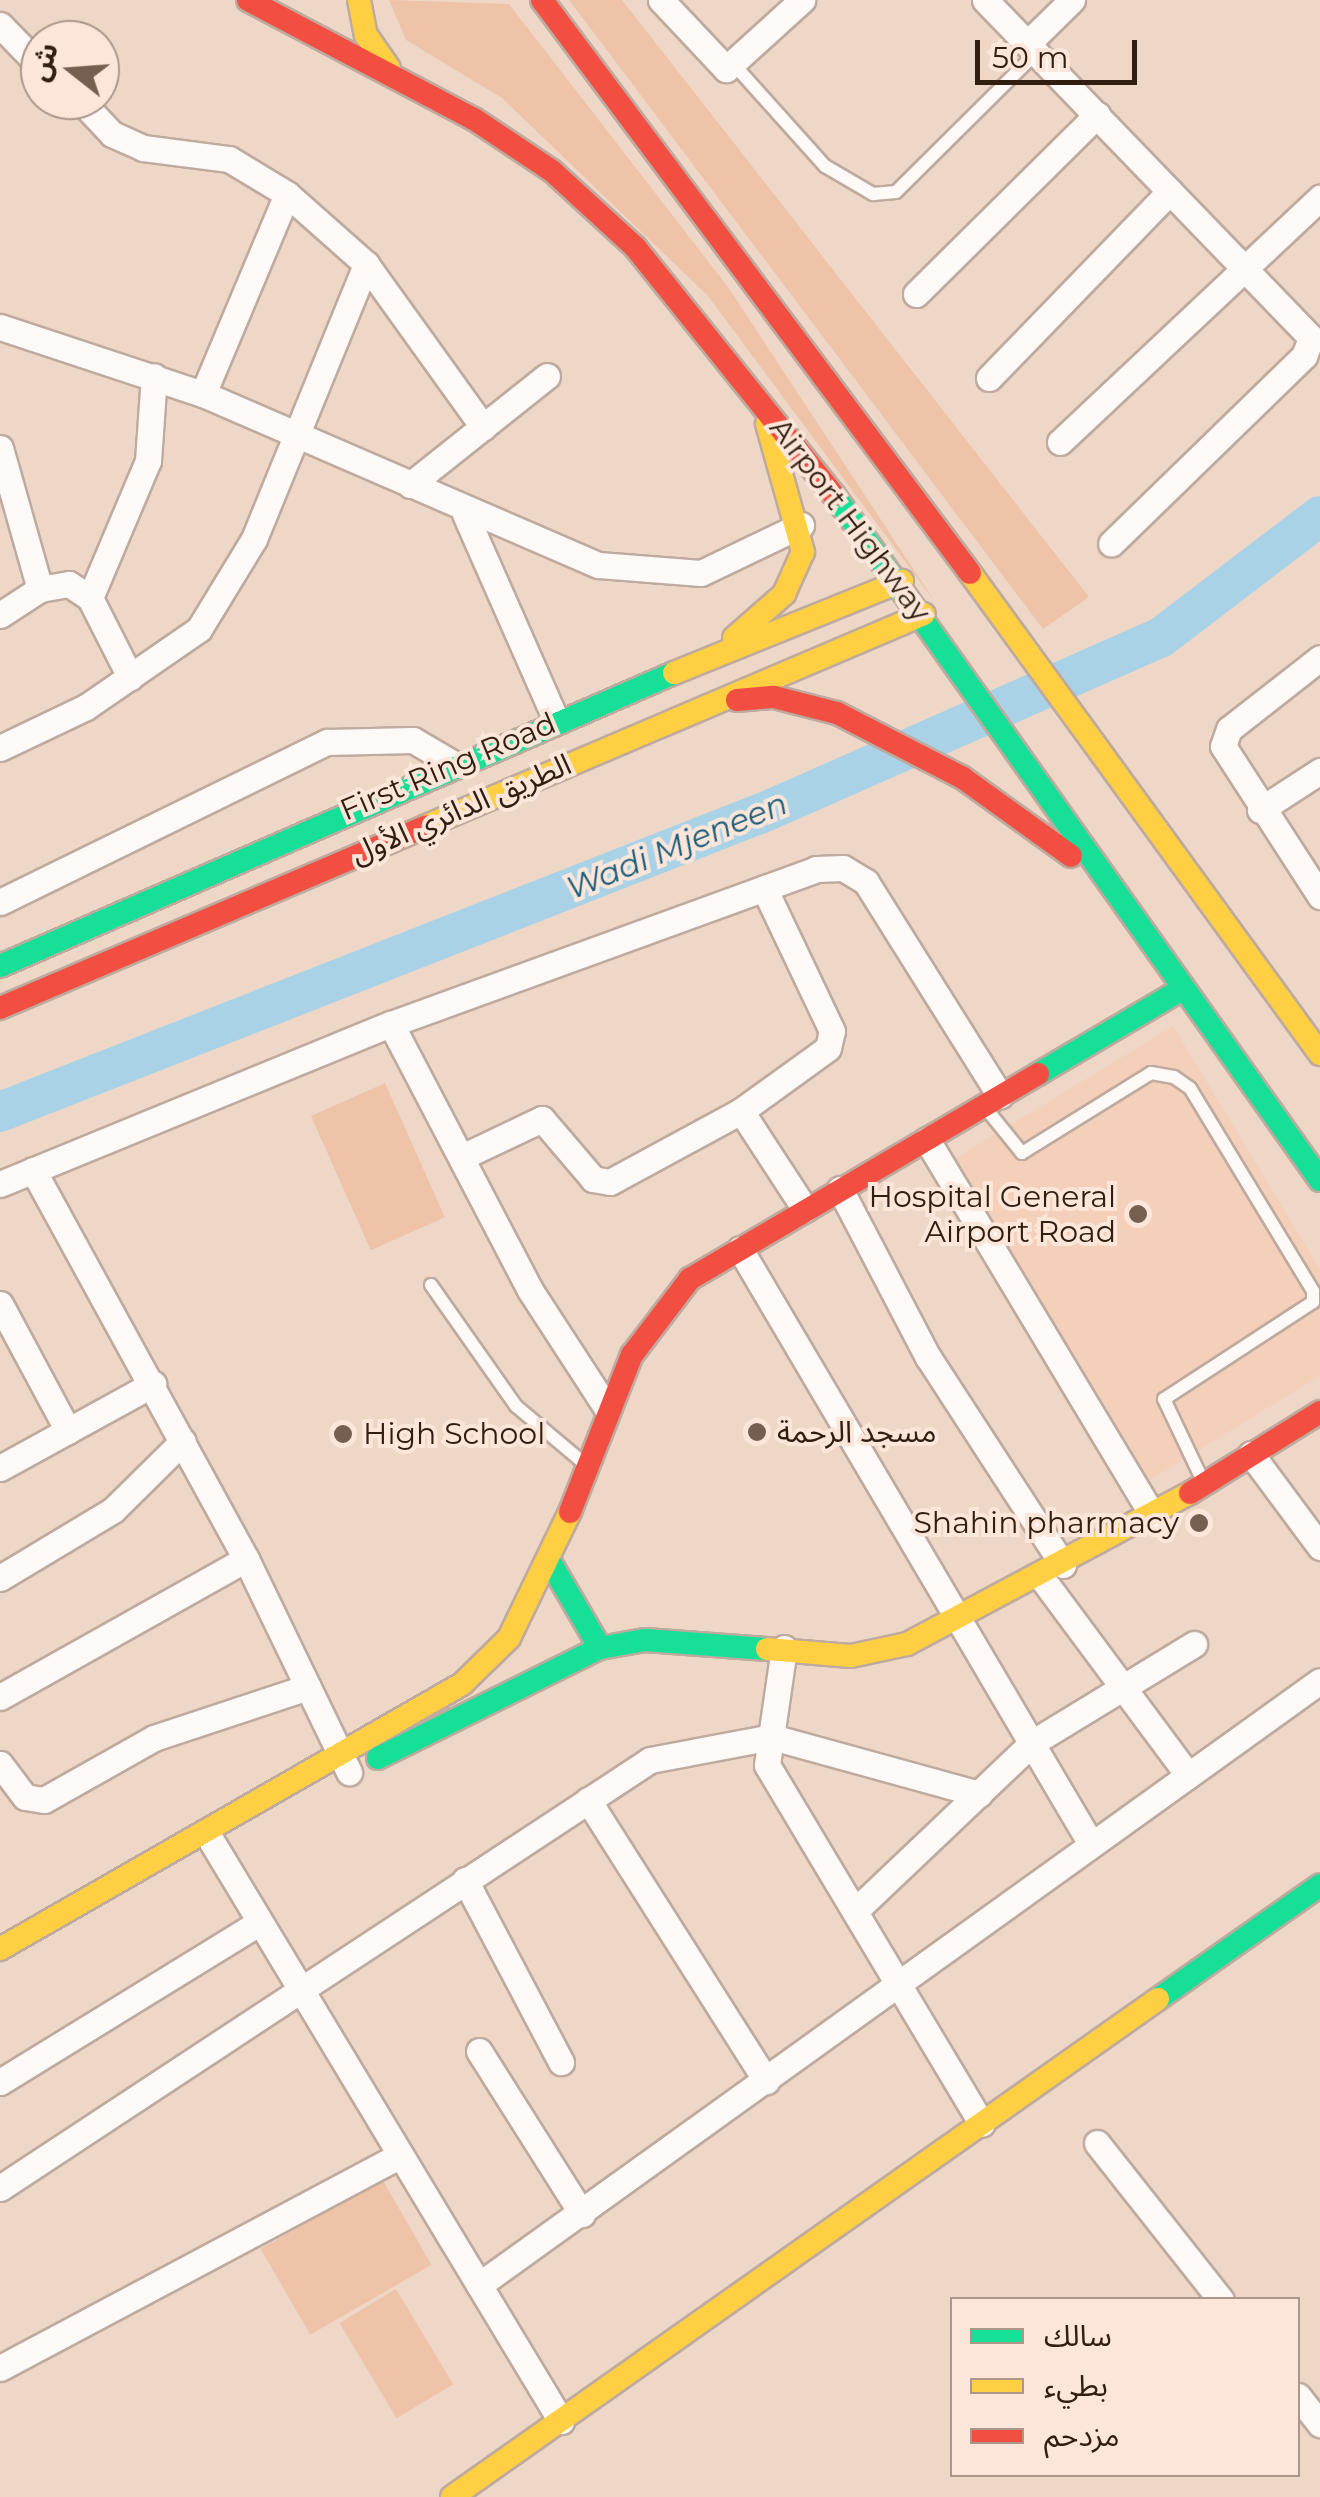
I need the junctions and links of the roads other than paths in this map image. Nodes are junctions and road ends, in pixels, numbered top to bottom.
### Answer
1 (248, 0) edge
2 (359, 0) edge
3 (542, 0) edge
4 (662, 0) edge
5 (802, 0) edge
6 (985, 0) edge
7 (1072, 0) edge
8 (0, 25) edge
9 (20, 46) edge
10 (1032, 48) junction
11 (389, 68) junction
12 (737, 68) junction
13 (1097, 115) junction
14 (99, 120) edge
15 (1170, 190) junction
16 (286, 194) junction
17 (1320, 198) edge
18 (366, 264) junction
19 (1248, 271) junction
20 (916, 294) dead end
21 (0, 327) edge
22 (154, 376) junction
23 (547, 376) dead end
24 (989, 378) dead end
25 (203, 394) junction
26 (764, 406) junction
27 (483, 426) junction
28 (295, 437) junction
29 (1060, 442) dead end
30 (0, 448) edge
31 (410, 484) junction
32 (465, 514) junction
33 (800, 524) junction
34 (1112, 544) dead end
35 (902, 581) junction
36 (40, 589) junction
37 (90, 598) junction
38 (924, 614) junction
39 (0, 615) edge
40 (1320, 658) edge
41 (697, 667) junction
42 (130, 678) junction
43 (708, 703) junction
44 (556, 720) junction
45 (0, 748) edge
46 (452, 764) junction
47 (1320, 772) edge
48 (1260, 810) junction
49 (764, 888) junction
50 (1112, 892) junction
51 (1320, 896) edge
52 (0, 902) edge
53 (0, 966) edge
54 (1184, 988) junction
55 (0, 1008) edge
56 (391, 1024) junction
57 (1320, 1054) edge
58 (992, 1101) junction
59 (742, 1111) junction
60 (927, 1140) junction
61 (464, 1156) junction
62 (33, 1170) junction
63 (1320, 1180) edge
64 (0, 1184) edge
65 (840, 1189) junction
66 (805, 1208) junction
67 (740, 1248) junction
68 (431, 1285) dead end
69 (0, 1304) edge
70 (153, 1384) junction
71 (606, 1407) junction
72 (1320, 1412) edge
73 (68, 1430) junction
74 (183, 1441) junction
75 (1250, 1454) junction
76 (588, 1466) junction
77 (0, 1468) edge
78 (1204, 1483) junction
79 (1153, 1516) junction
80 (1320, 1547) edge
81 (246, 1559) junction
82 (550, 1562) junction
83 (1052, 1571) junction
84 (0, 1578) edge
85 (960, 1619) junction
86 (516, 1626) junction
87 (1194, 1644) dead end
88 (600, 1648) junction
89 (784, 1648) junction
90 (1320, 1681) edge
91 (308, 1686) junction
92 (1122, 1686) junction
93 (0, 1697) edge
94 (772, 1737) junction
95 (1032, 1743) junction
96 (344, 1762) junction
97 (0, 1764) edge
98 (1188, 1775) junction
99 (978, 1794) junction
100 (588, 1800) junction
101 (210, 1839) junction
102 (1091, 1844) junction
103 (465, 1880) junction
104 (1320, 1885) edge
105 (855, 1911) junction
106 (258, 1922) junction
107 (0, 1949) edge
108 (0, 1970) edge
109 (897, 1982) junction
110 (296, 1990) junction
111 (479, 2051) dead end
112 (561, 2062) dead end
113 (766, 2081) junction
114 (0, 2082) edge
115 (982, 2124) junction
116 (1097, 2143) dead end
117 (397, 2157) junction
118 (0, 2187) edge
119 (582, 2214) junction
120 (480, 2285) junction
121 (1219, 2297) edge
122 (0, 2368) edge
123 (1300, 2399) edge
124 (561, 2421) junction
125 (1320, 2424) edge
126 (452, 2497) edge

1 - 11 main road, Airport Highway
2 - 11 main road
3 - 57 main road
4 - 12 street
5 - 12 street
6 - 10 street
7 - 10 street
8 - 9 street
10 - 12 lane
10 - 13 street
11 - 26 main road, Airport Highway
13 - 15 street
13 - 20 street
14 - 16 street
15 - 19 street
15 - 24 street
16 - 18 street
16 - 25 street
17 - 19 street
18 - 27 street
18 - 28 street
19 - 29 street
19 - 34 street
21 - 22 street
22 - 25 street
22 - 37 street
23 - 27 street
25 - 28 street
26 - 33 main road
26 - 35 main road, Airport Highway
27 - 31 street
28 - 31 street
28 - 42 street
30 - 36 street
31 - 32 street
32 - 33 street
32 - 44 street
33 - 41 main road
35 - 38 main road, Airport Highway
35 - 41 main road, First Ring Road
36 - 37 street
36 - 39 street
37 - 42 street
38 - 43 main road, الطريق الدائري الأول
38 - 50 main road, Airport Highway
40 - 48 street
41 - 44 main road, First Ring Road
42 - 45 street
43 - 50 main road
43 - 55 main road, الطريق الدائري الأول
44 - 46 main road, First Ring Road
46 - 52 street
46 - 53 main road, First Ring Road
47 - 48 street
48 - 51 street
49 - 56 street
49 - 58 street
49 - 59 street
50 - 54 main road, Airport Highway
54 - 58 main road
54 - 63 main road, Airport Highway
56 - 61 street
56 - 62 street
58 - 60 main road
58 - 78 lane
59 - 61 street
59 - 66 street
60 - 65 main road
60 - 79 street
61 - 71 street
62 - 64 street
62 - 70 street
65 - 66 main road
65 - 83 street
66 - 67 main road
67 - 71 main road
67 - 85 street
68 - 76 lane
69 - 73 street
70 - 73 street
70 - 74 street
71 - 76 main road
72 - 75 main road
73 - 77 street
74 - 81 street
74 - 84 street
75 - 78 main road
75 - 80 street
76 - 82 main road
78 - 79 main road
79 - 83 main road
81 - 91 street
81 - 93 street
82 - 86 main road
82 - 88 main road
83 - 85 main road
83 - 92 street
85 - 89 main road
85 - 95 street
86 - 88 main road
86 - 96 main road
87 - 92 street
88 - 89 main road
88 - 96 main road
89 - 94 street
90 - 98 street
91 - 96 street
91 - 97 street
92 - 95 street
92 - 98 street
94 - 99 street
94 - 100 street
94 - 105 street
95 - 99 street
95 - 102 street
96 - 101 main road
98 - 102 street
99 - 105 street
100 - 103 street
100 - 113 street
101 - 106 street
101 - 107 main road
101 - 108 main road
102 - 109 street
103 - 110 street
103 - 112 street
104 - 115 main road
105 - 109 street
106 - 110 street
106 - 114 street
109 - 113 street
109 - 115 street
110 - 117 street
110 - 118 street
111 - 119 street
113 - 119 street
115 - 124 main road
116 - 121 street
117 - 120 street
117 - 122 street
119 - 120 street
120 - 124 street
123 - 125 street
124 - 126 main road

